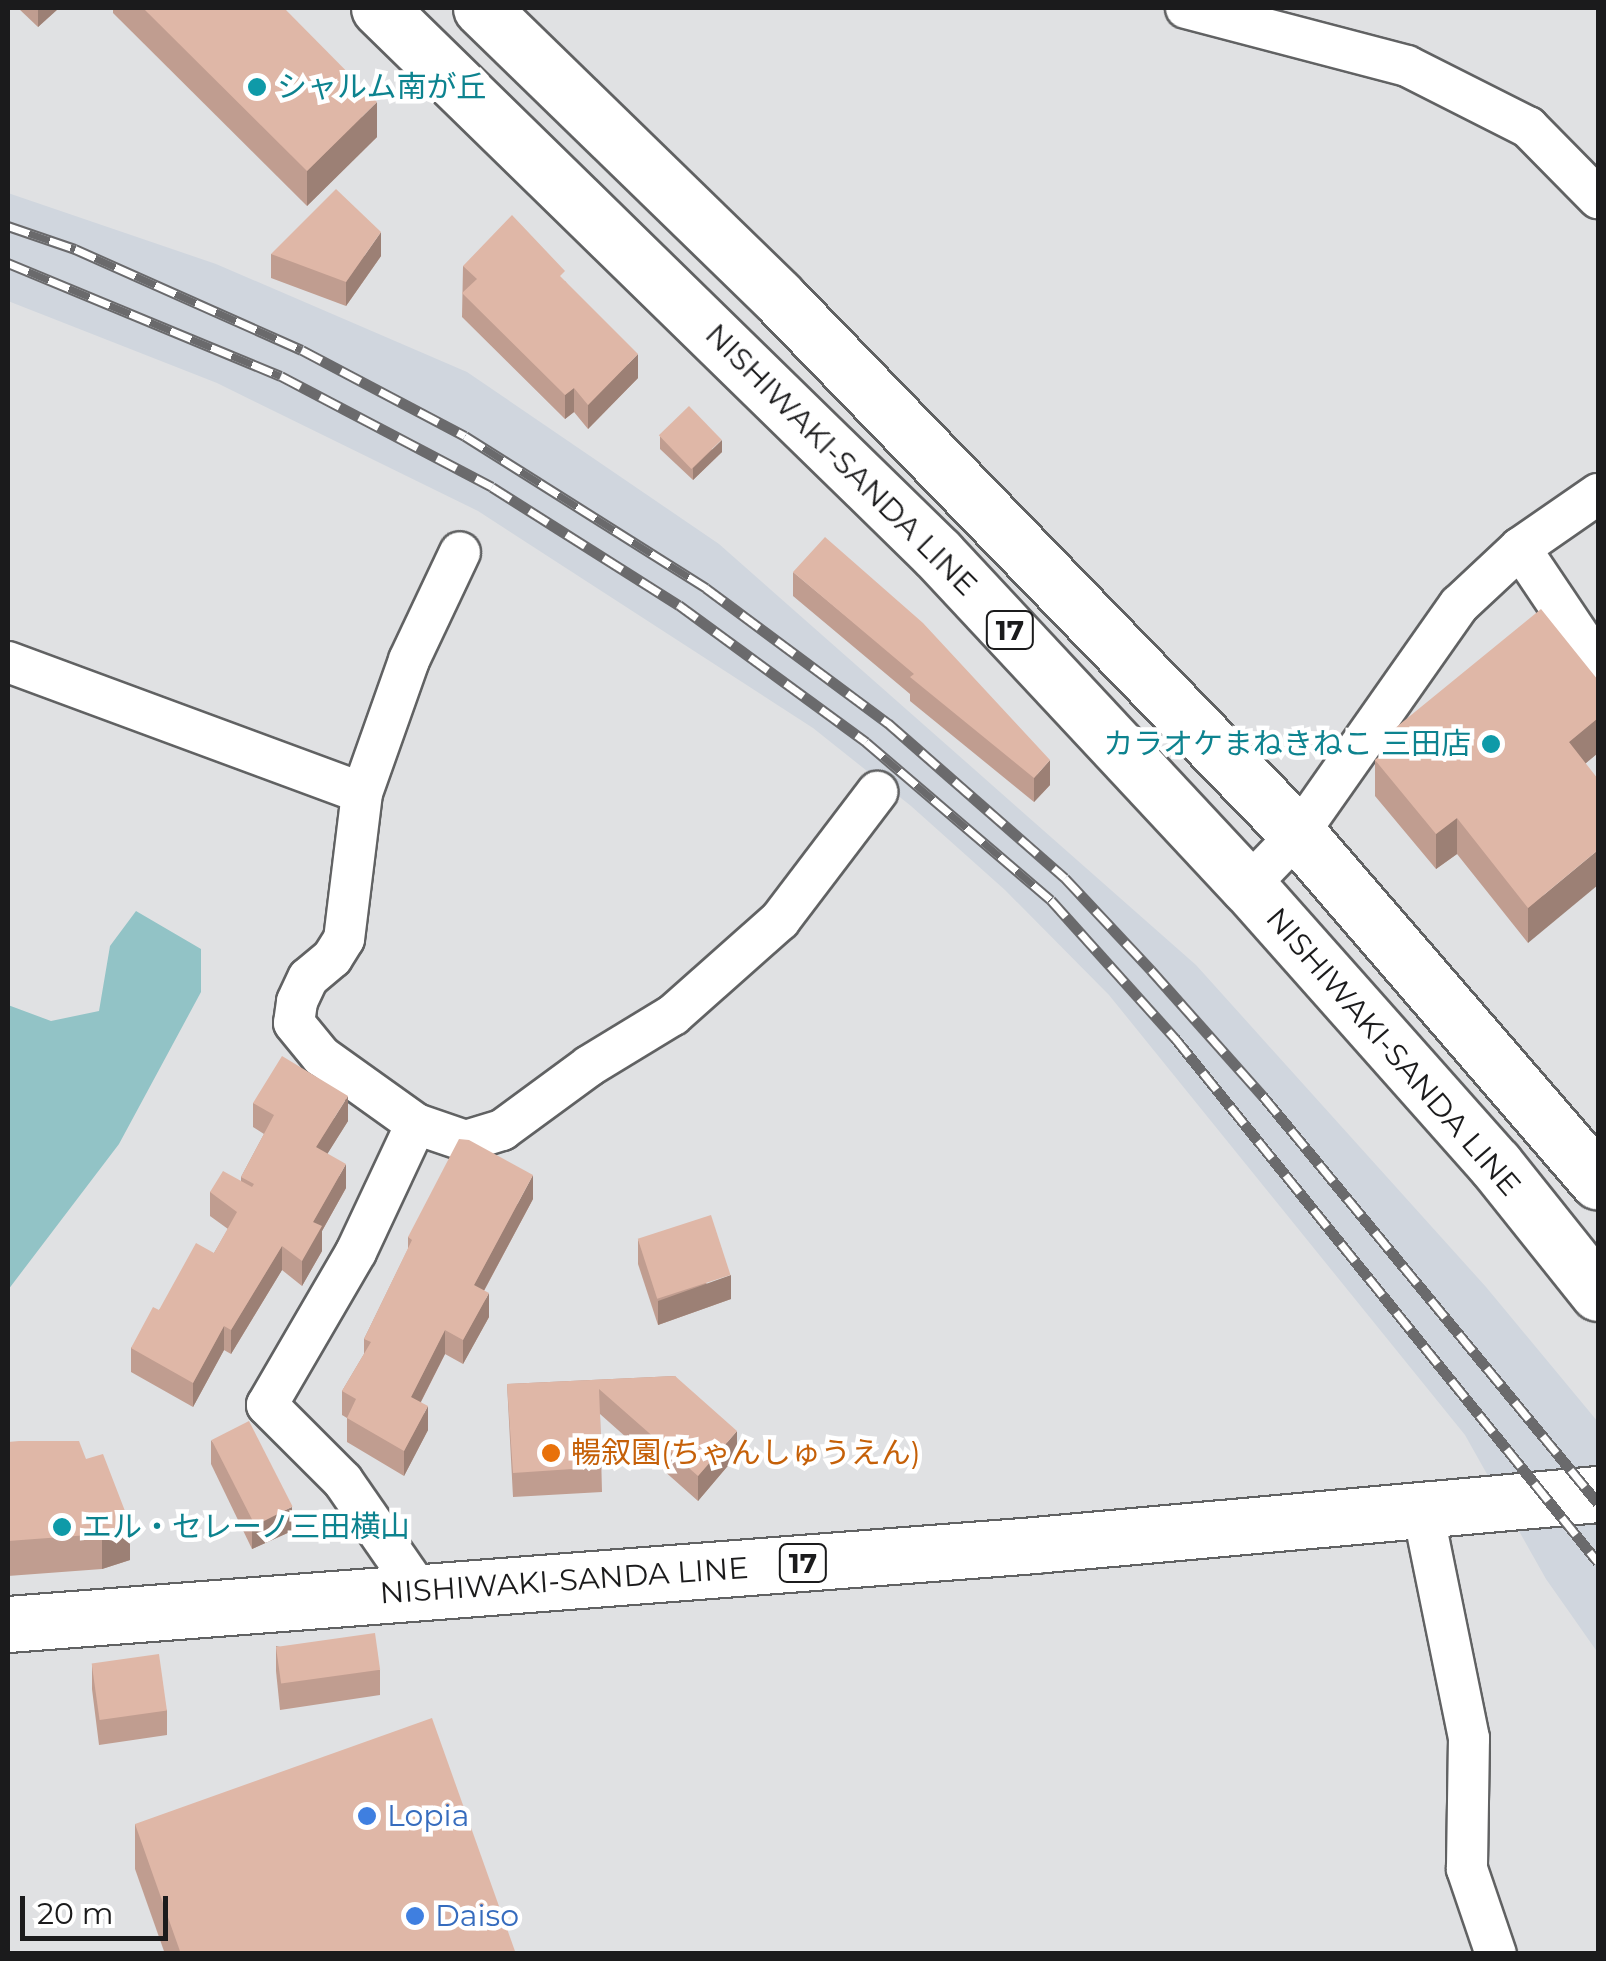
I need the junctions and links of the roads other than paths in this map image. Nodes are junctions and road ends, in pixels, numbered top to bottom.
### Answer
1 (378, 8) edge
2 (481, 8) edge
3 (1186, 8) edge
4 (1598, 198) edge
5 (1598, 494) edge
6 (1520, 548) junction
7 (460, 552) dead end
8 (8, 662) edge
9 (1598, 664) edge
10 (877, 792) dead end
11 (362, 793) junction
12 (1298, 834) junction
13 (1248, 886) junction
14 (416, 1124) junction
15 (1598, 1182) edge
16 (1598, 1293) edge
17 (1598, 1494) edge
18 (1423, 1512) junction
19 (420, 1592) junction
20 (8, 1624) edge
21 (1496, 1954) edge

1 - 13 main road, NISHIWAKI-SANDA LINE / 17
2 - 12 main road, 17
3 - 4 street
5 - 6 street
6 - 9 street
6 - 12 street
7 - 11 street
8 - 11 street
10 - 14 street
11 - 14 street
12 - 13 street
12 - 15 main road, 17
13 - 16 main road, NISHIWAKI-SANDA LINE / 17
14 - 19 street
17 - 18 main road, NISHIWAKI-SANDA LINE / 17
18 - 19 main road, NISHIWAKI-SANDA LINE / 17
18 - 21 street
19 - 20 main road, NISHIWAKI-SANDA LINE / 17

